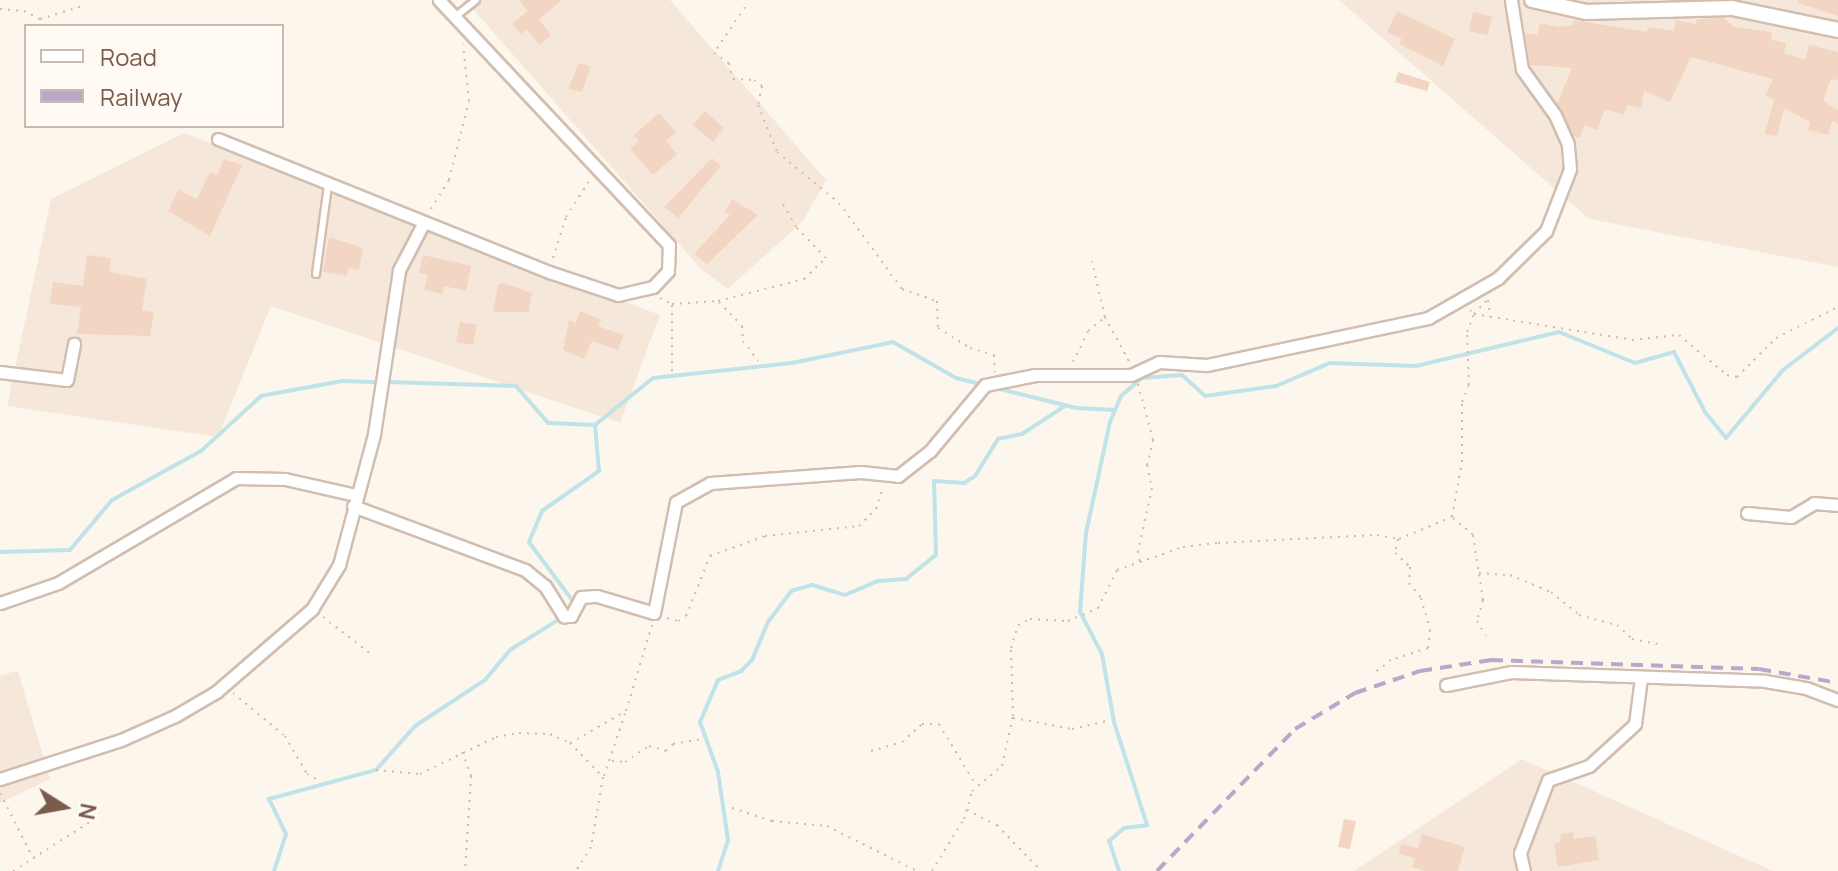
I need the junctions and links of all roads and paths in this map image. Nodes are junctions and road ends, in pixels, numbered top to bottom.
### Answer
1 (439, 0) edge
2 (476, 0) edge
3 (1511, 0) edge
4 (1532, 0) edge
5 (86, 5) dead end
6 (745, 7) dead end
7 (0, 9) edge
8 (457, 19) junction
9 (1838, 30) edge
10 (218, 139) dead end
11 (596, 170) junction
12 (328, 185) junction
13 (780, 199) dead end
14 (423, 224) junction
15 (1092, 262) dead end
16 (549, 272) junction
17 (316, 274) dead end
18 (653, 287) junction
19 (1488, 299) dead end
20 (718, 301) junction
21 (672, 304) junction
22 (1838, 307) edge
23 (1105, 317) junction
24 (1491, 319) junction
25 (74, 344) dead end
26 (758, 361) dead end
27 (0, 372) edge
28 (672, 372) dead end
29 (1134, 373) junction
30 (1066, 377) junction
31 (1001, 383) junction
32 (898, 476) junction
33 (354, 501) junction
34 (1838, 505) edge
35 (1747, 513) dead end
36 (1452, 517) junction
37 (1398, 539) junction
38 (1140, 564) junction
39 (1479, 573) junction
40 (0, 603) edge
41 (312, 609) junction
42 (654, 613) junction
43 (1486, 636) dead end
44 (1663, 645) dead end
45 (371, 654) dead end
46 (1372, 675) dead end
47 (1641, 678) junction
48 (1446, 685) dead end
49 (216, 692) junction
50 (1838, 700) edge
51 (626, 711) junction
52 (1013, 718) junction
53 (1108, 721) dead end
54 (701, 739) dead end
55 (570, 743) junction
56 (871, 751) dead end
57 (462, 752) junction
58 (612, 761) junction
59 (376, 770) dead end
60 (603, 777) junction
61 (0, 779) edge
62 (318, 780) dead end
63 (977, 786) junction
64 (0, 793) edge
65 (732, 808) dead end
66 (966, 809) junction
67 (90, 822) dead end
68 (33, 858) junction
69 (13, 871) edge
70 (465, 871) edge
71 (576, 871) edge
72 (917, 871) edge
73 (932, 871) edge
74 (1041, 871) edge
75 (1524, 871) edge

1 - 8 street
2 - 8 lane
3 - 29 street
4 - 9 street
5 - 7 path
6 - 31 path
8 - 11 street
8 - 14 path
10 - 12 street
11 - 16 path
11 - 18 street
12 - 14 street
12 - 17 lane
13 - 20 path
14 - 16 street
14 - 33 street
15 - 23 path
16 - 18 street
18 - 21 path
19 - 24 path
20 - 21 path
20 - 26 path
21 - 28 path
22 - 24 path
23 - 29 path
23 - 30 path
24 - 36 path
25 - 27 street
29 - 30 street
29 - 38 path
30 - 31 street
31 - 32 street
32 - 42 path
32 - 42 street
33 - 40 street
33 - 41 street
33 - 42 street
34 - 35 street
36 - 37 path
36 - 39 path
37 - 38 path
37 - 46 path
38 - 52 path
39 - 43 path
39 - 44 path
41 - 45 path
41 - 49 street
42 - 51 path
47 - 48 street
47 - 50 street
47 - 75 street
49 - 61 street
49 - 62 path
51 - 55 path
51 - 58 path
52 - 53 path
52 - 63 path
54 - 58 path
55 - 57 path
55 - 60 path
56 - 63 path
57 - 59 path
57 - 70 path
58 - 60 path
60 - 71 path
63 - 66 path
64 - 68 path
65 - 72 path
66 - 73 path
66 - 74 path
67 - 68 path
68 - 69 path

